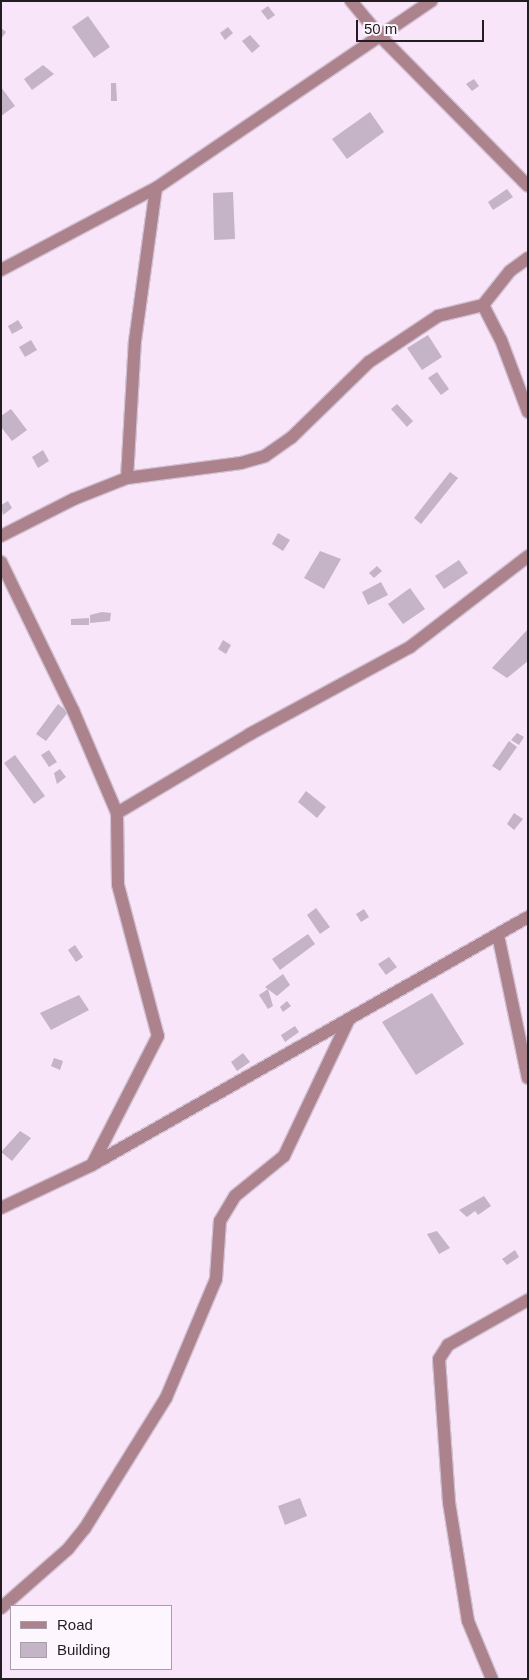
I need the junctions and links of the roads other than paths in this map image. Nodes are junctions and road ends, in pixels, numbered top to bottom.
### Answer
1 (350, 1) edge
2 (431, 1) edge
3 (381, 37) junction
4 (528, 186) edge
5 (156, 188) junction
6 (528, 258) edge
7 (1, 270) edge
8 (483, 305) junction
9 (528, 412) edge
10 (127, 478) junction
11 (1, 536) edge
12 (528, 556) edge
13 (1, 562) edge
14 (116, 813) junction
15 (528, 917) edge
16 (498, 935) junction
17 (349, 1019) junction
18 (528, 1078) edge
19 (92, 1165) junction
20 (1, 1208) edge
21 (528, 1300) edge
22 (1, 1608) edge
23 (492, 1679) edge

1 - 3 street
2 - 3 street
3 - 4 street
3 - 5 street
5 - 7 street
5 - 10 street
6 - 8 street
8 - 9 street
8 - 10 street
10 - 11 street
12 - 14 street
13 - 14 street
14 - 19 street
15 - 16 street
16 - 17 street
16 - 18 street
17 - 19 street
17 - 22 street
19 - 20 street
21 - 23 street

